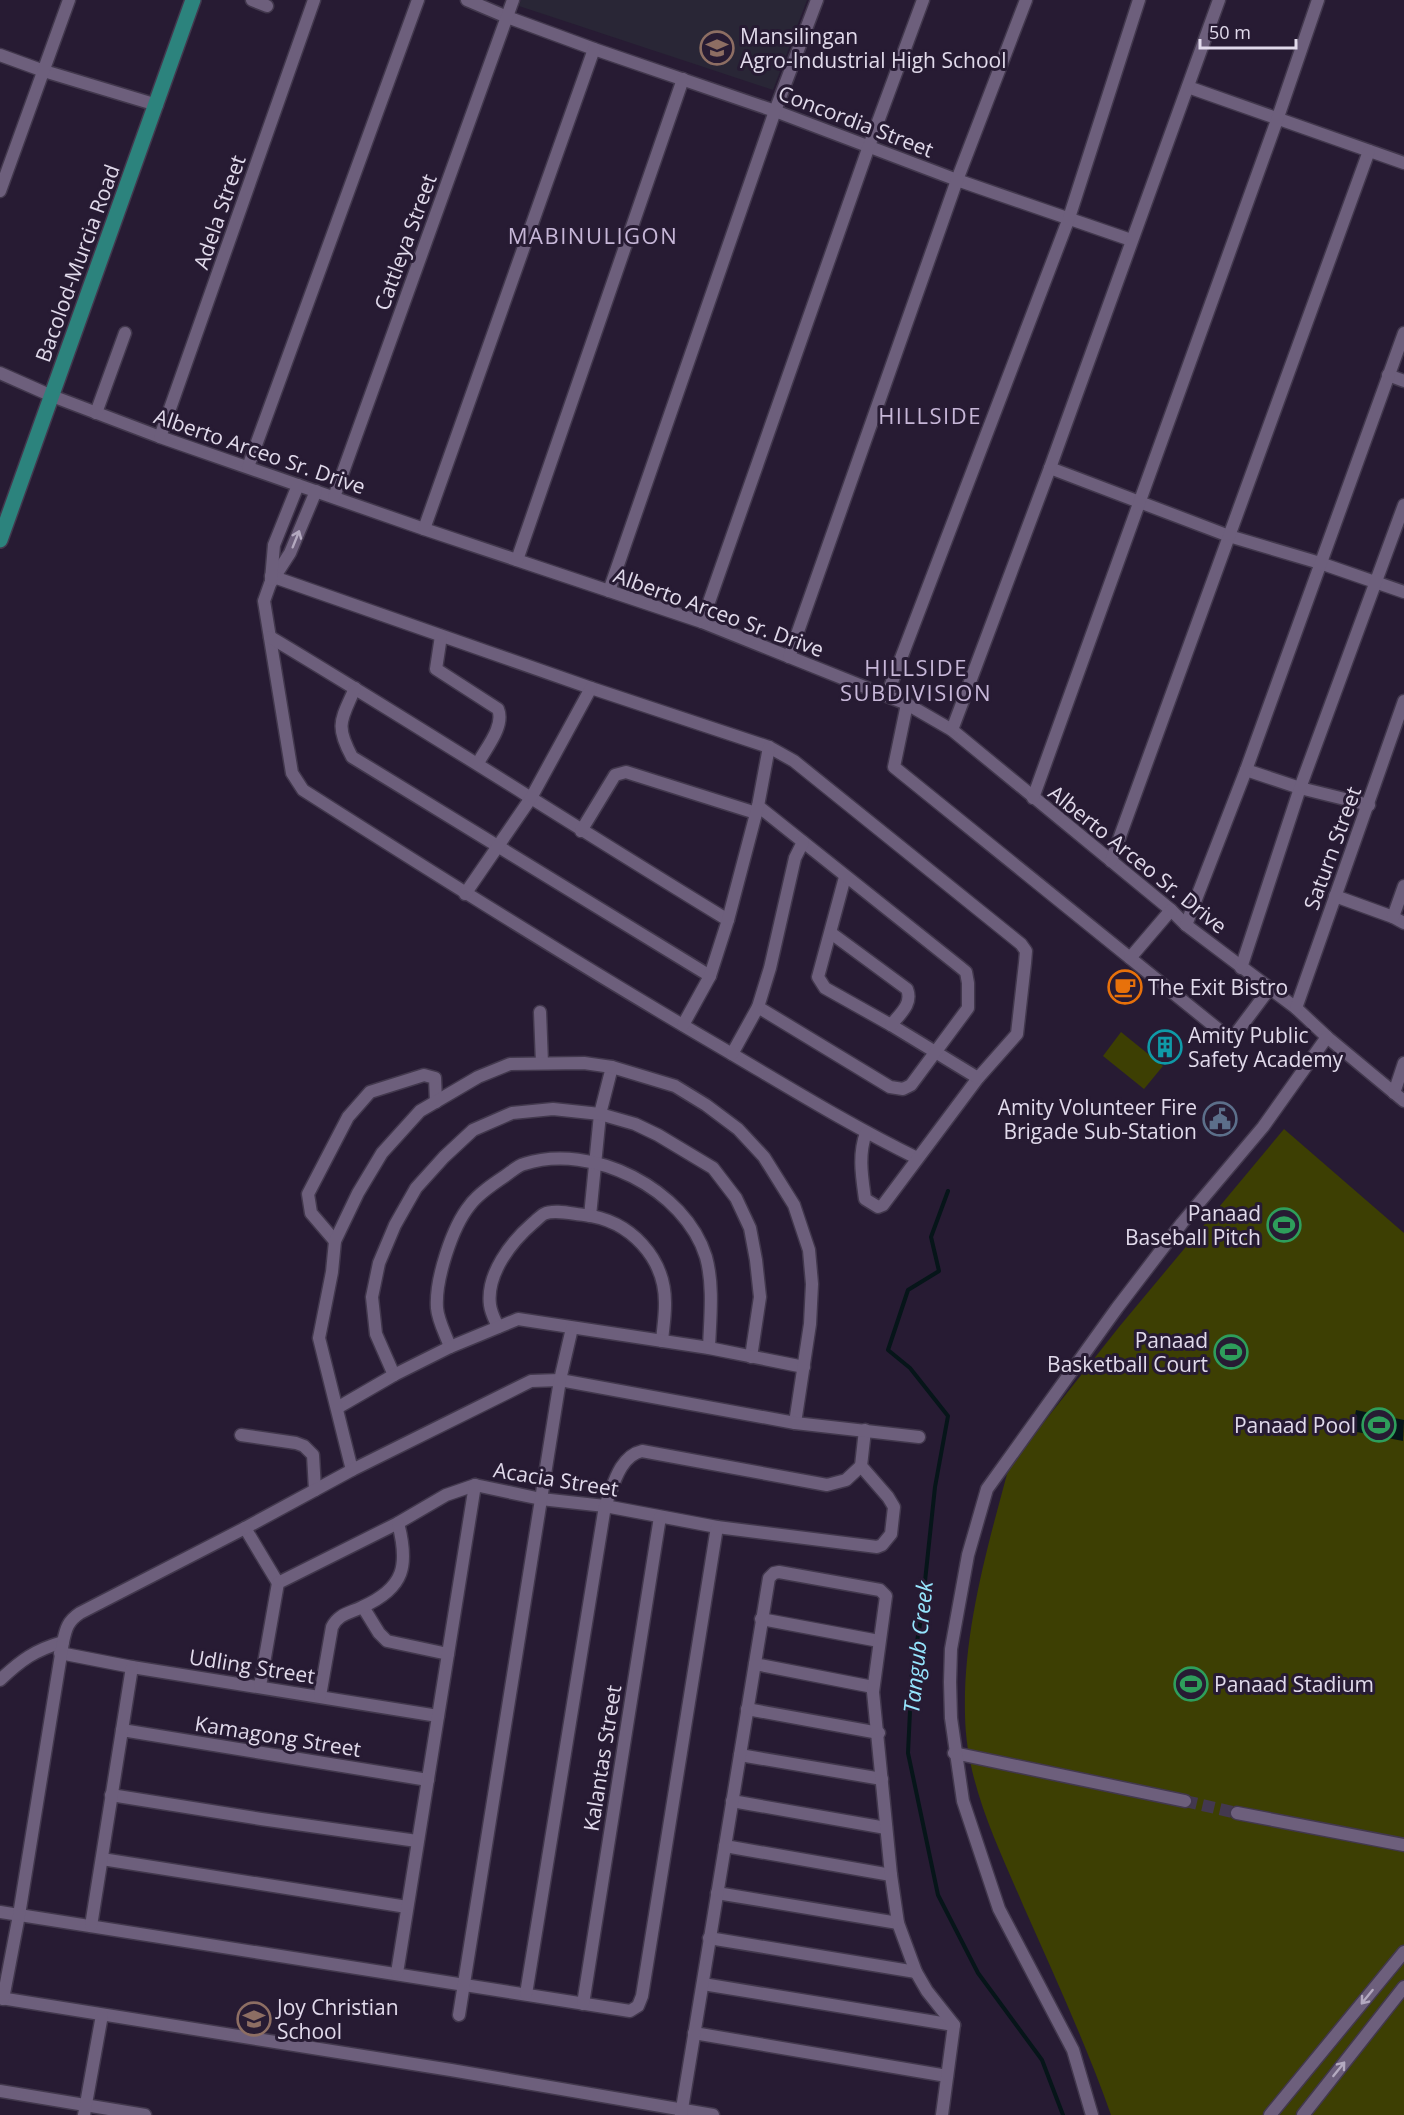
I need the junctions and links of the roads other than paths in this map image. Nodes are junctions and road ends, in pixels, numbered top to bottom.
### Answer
1 (69, 0) edge
2 (193, 0) edge
3 (252, 0) edge
4 (314, 0) edge
5 (418, 0) edge
6 (467, 0) edge
7 (513, 0) edge
8 (817, 0) edge
9 (923, 0) edge
10 (1026, 0) edge
11 (1139, 0) edge
12 (1219, 0) edge
13 (1318, 0) edge
14 (267, 6) dead end
15 (507, 17) junction
16 (594, 49) junction
17 (0, 55) edge
18 (44, 71) junction
19 (682, 79) junction
20 (1188, 87) junction
21 (157, 105) junction
22 (775, 111) junction
23 (1277, 120) junction
24 (869, 147) junction
25 (1369, 151) junction
26 (1404, 163) edge
27 (957, 180) junction
28 (0, 191) edge
29 (1069, 218) junction
30 (1131, 240) junction
31 (125, 333) dead end
32 (1404, 333) edge
33 (0, 373) edge
34 (1388, 375) junction
35 (1404, 381) edge
36 (52, 396) junction
37 (96, 413) junction
38 (160, 437) junction
39 (248, 466) junction
40 (1050, 468) junction
41 (298, 485) junction
42 (316, 491) junction
43 (334, 497) junction
44 (1140, 502) junction
45 (1404, 505) edge
46 (424, 529) junction
47 (1229, 536) junction
48 (0, 540) edge
49 (517, 560) junction
50 (1320, 563) junction
51 (272, 579) junction
52 (1377, 583) junction
53 (609, 591) junction
54 (1404, 592) edge
55 (702, 622) junction
56 (441, 636) junction
57 (270, 637) junction
58 (789, 657) junction
59 (356, 688) junction
60 (591, 688) junction
61 (887, 695) junction
62 (1404, 701) edge
63 (908, 704) junction
64 (952, 730) junction
65 (769, 747) junction
66 (478, 763) junction
67 (1246, 770) junction
68 (1300, 788) junction
69 (531, 798) junction
70 (1033, 798) junction
71 (1369, 805) junction
72 (757, 809) junction
73 (581, 831) junction
74 (803, 842) junction
75 (496, 846) junction
76 (1111, 861) junction
77 (845, 878) junction
78 (1404, 886) edge
79 (465, 894) junction
80 (1335, 897) junction
81 (1171, 910) junction
82 (728, 920) junction
83 (1398, 920) edge
84 (1186, 925) junction
85 (831, 933) junction
86 (1130, 958) junction
87 (1241, 968) junction
88 (710, 976) junction
89 (1270, 988) junction
90 (758, 1007) junction
91 (1296, 1008) junction
92 (540, 1012) dead end
93 (683, 1025) junction
94 (891, 1025) junction
95 (1327, 1037) junction
96 (732, 1054) junction
97 (936, 1054) junction
98 (543, 1063) junction
99 (1404, 1063) edge
100 (612, 1067) junction
101 (978, 1078) junction
102 (1399, 1097) edge
103 (436, 1102) junction
104 (600, 1114) junction
105 (866, 1133) junction
106 (917, 1158) junction
107 (595, 1163) junction
108 (590, 1216) junction
109 (335, 1241) junction
110 (498, 1327) junction
111 (572, 1328) junction
112 (662, 1341) junction
113 (450, 1347) junction
114 (709, 1348) junction
115 (751, 1357) junction
116 (804, 1367) junction
117 (394, 1375) junction
118 (560, 1380) junction
119 (337, 1408) junction
120 (795, 1423) junction
121 (865, 1430) junction
122 (241, 1435) dead end
123 (919, 1437) dead end
124 (861, 1466) junction
125 (352, 1470) junction
126 (476, 1485) junction
127 (315, 1490) junction
128 (541, 1499) junction
129 (605, 1506) junction
130 (660, 1517) junction
131 (398, 1523) junction
132 (717, 1527) junction
133 (244, 1528) junction
134 (278, 1582) junction
135 (363, 1607) junction
136 (762, 1619) junction
137 (879, 1641) junction
138 (62, 1648) junction
139 (448, 1654) junction
140 (755, 1664) junction
141 (132, 1667) junction
142 (0, 1680) edge
143 (260, 1686) junction
144 (873, 1687) junction
145 (320, 1696) junction
146 (747, 1709) junction
147 (438, 1716) junction
148 (122, 1730) junction
149 (879, 1733) junction
150 (954, 1753) junction
151 (740, 1755) junction
152 (882, 1779) junction
153 (428, 1780) junction
154 (111, 1795) junction
155 (732, 1801) junction
156 (1185, 1801) tunnel mouth
157 (1237, 1813) tunnel mouth
158 (886, 1828) junction
159 (417, 1841) junction
160 (1404, 1845) edge
161 (724, 1846) junction
162 (102, 1859) junction
163 (891, 1875) junction
164 (717, 1893) junction
165 (407, 1907) junction
166 (0, 1912) edge
167 (19, 1915) junction
168 (898, 1923) junction
169 (91, 1926) junction
170 (709, 1938) junction
171 (1404, 1952) edge
172 (916, 1972) junction
173 (397, 1973) junction
174 (462, 1983) junction
175 (702, 1984) junction
176 (1404, 1987) edge
177 (526, 1994) junction
178 (2, 1998) edge
179 (583, 2004) junction
180 (102, 2015) junction
181 (459, 2015) dead end
182 (954, 2025) junction
183 (694, 2033) junction
184 (947, 2076) junction
185 (0, 2091) edge
186 (85, 2110) edge
187 (681, 2112) edge
188 (146, 2115) edge
189 (713, 2115) edge
190 (942, 2115) edge
191 (1092, 2115) edge
192 (1270, 2115) edge
193 (1303, 2115) edge

1 - 18 street
2 - 21 main road, Bacolod-Murcia Road
3 - 14 street
4 - 38 street, Adela Street
5 - 39 street
6 - 15 street, Concordia Street
7 - 15 street, Cattleya Street
8 - 22 street
9 - 24 street
10 - 27 street
11 - 29 street
12 - 20 street
13 - 23 street
15 - 16 street, Concordia Street
15 - 43 street, Cattleya Street
16 - 19 street, Concordia Street
16 - 46 street
17 - 18 street
18 - 21 street
18 - 28 street
19 - 22 street, Concordia Street
19 - 49 street
20 - 23 street
20 - 30 street
21 - 36 main road, Bacolod-Murcia Road
22 - 24 street, Concordia Street
22 - 53 street
23 - 25 street
23 - 44 street
24 - 27 street, Concordia Street
24 - 55 street
25 - 26 street
25 - 47 street
27 - 29 street, Concordia Street
27 - 58 street
29 - 30 street, Concordia Street
29 - 61 street
30 - 40 street
31 - 37 street
32 - 34 street
33 - 36 street, Alberto Arceo Sr. Drive
34 - 35 street
34 - 50 street
36 - 37 street, Alberto Arceo Sr. Drive
36 - 48 main road, Bacolod-Murcia Road
37 - 38 street, Alberto Arceo Sr. Drive
38 - 39 street, Alberto Arceo Sr. Drive
39 - 41 street, Alberto Arceo Sr. Drive
40 - 44 street
40 - 64 street
41 - 42 street, Alberto Arceo Sr. Drive
41 - 51 street
42 - 43 street, Alberto Arceo Sr. Drive
51 -> 42 street
43 - 46 street, Alberto Arceo Sr. Drive
44 - 47 street
44 - 70 street
45 - 52 street
46 - 49 street, Alberto Arceo Sr. Drive
47 - 50 street
47 - 76 street
49 - 53 street, Alberto Arceo Sr. Drive
50 - 52 street
50 - 67 street
51 - 56 street
51 - 57 street
52 - 54 street
52 - 68 street
53 - 55 street, Alberto Arceo Sr. Drive
55 - 58 street, Alberto Arceo Sr. Drive
56 - 60 street
56 - 66 street
57 - 59 street
57 - 79 street
58 - 61 street, Alberto Arceo Sr. Drive
59 - 66 street
59 - 75 street
60 - 65 street
60 - 69 street
61 - 63 street, Alberto Arceo Sr. Drive
62 - 71 street, Saturn Street
63 - 64 street, Alberto Arceo Sr. Drive
63 - 86 street
64 - 70 street, Alberto Arceo Sr. Drive
65 - 72 street
65 - 101 street
66 - 69 street
67 - 68 street
67 - 84 street
68 - 71 street
68 - 87 street
69 - 73 street
69 - 75 street
70 - 76 street, Alberto Arceo Sr. Drive
71 - 80 street, Saturn Street
72 - 73 street
72 - 74 street
72 - 82 street
73 - 82 street
74 - 77 street
74 - 90 street
75 - 79 street
75 - 88 street
76 - 81 street, Alberto Arceo Sr. Drive
77 - 85 street
77 - 97 street
78 - 83 street
79 - 93 street
80 - 83 street
80 - 91 street, Saturn Street
81 - 84 street, Alberto Arceo Sr. Drive
81 - 86 street
82 - 88 street
84 - 87 street, Alberto Arceo Sr. Drive
85 - 94 street
85 - 94 street
86 - 89 street
87 - 89 street, Alberto Arceo Sr. Drive
88 - 93 street
89 - 91 street, Alberto Arceo Sr. Drive
90 - 96 street
90 - 97 street
91 - 95 street, Alberto Arceo Sr. Drive
92 - 98 street
93 - 96 street
94 - 97 street
95 - 102 street, Alberto Arceo Sr. Drive
95 - 150 street
96 - 105 street
97 - 101 street
98 - 100 street
98 - 103 street
99 - 102 street
100 - 104 street
100 - 116 street
101 - 106 street
103 - 109 street
103 - 109 street
104 - 107 street
104 - 115 street
104 - 117 street
105 - 106 street
105 - 106 street
107 - 108 street
107 - 113 street
107 - 114 street
108 - 110 street
108 - 112 street
109 - 119 street
110 - 111 street
110 - 113 street
111 - 112 street
111 - 118 street
112 - 114 street
113 - 117 street
114 - 115 street
115 - 116 street
116 - 120 street
117 - 119 street
118 - 120 street
118 - 125 street
118 - 128 street
119 - 125 street
120 - 121 street
121 - 123 street
121 - 124 street
122 - 127 street
124 - 129 street
124 - 132 street, Acacia Street
125 - 127 street
126 - 128 street, Acacia Street
126 - 131 street, Acacia Street
126 - 139 street
127 - 133 street
128 - 129 street, Acacia Street
128 - 174 street
129 - 130 street, Acacia Street
129 - 177 street
130 - 132 street, Acacia Street
130 - 179 street, Kalantas Street
131 - 134 street, Acacia Street
131 - 135 street
132 - 179 street
133 - 134 street
133 - 138 street
134 - 143 street
135 - 139 street
135 - 145 street
136 - 137 street
136 - 137 street
136 - 140 street
137 - 144 street
138 - 141 street, Udling Street
138 - 142 street
138 - 167 street
139 - 147 street
140 - 144 street
140 - 146 street
141 - 143 street, Udling Street
141 - 148 street
143 - 145 street, Udling Street
144 - 149 street
145 - 147 street, Udling Street
146 - 149 street
146 - 151 street
147 - 153 street
148 - 153 street, Kamagong Street
148 - 154 street
149 - 152 street
150 - 156 street
150 - 191 street
151 - 152 street
151 - 155 street
152 - 158 street
153 - 159 street
154 - 159 street
154 - 162 street
155 - 158 street
155 - 161 street
157 - 160 street
158 - 163 street
159 - 165 street
161 - 163 street
161 - 164 street
162 - 165 street
162 - 169 street
163 - 168 street
164 - 168 street
164 - 170 street
165 - 173 street
166 - 167 street
167 - 169 street
167 - 178 street
168 - 172 street
169 - 173 street
170 - 172 street
170 - 175 street
171 -> 192 street
172 - 182 street
173 - 174 street
174 - 177 street
174 - 181 street
175 - 182 street
175 - 183 street
193 -> 176 street
177 - 179 street
178 - 180 street
180 - 186 street
180 - 187 street
182 - 184 street
183 - 184 street
183 - 187 street
184 - 190 street
185 - 186 street
186 - 188 street
187 - 189 street

